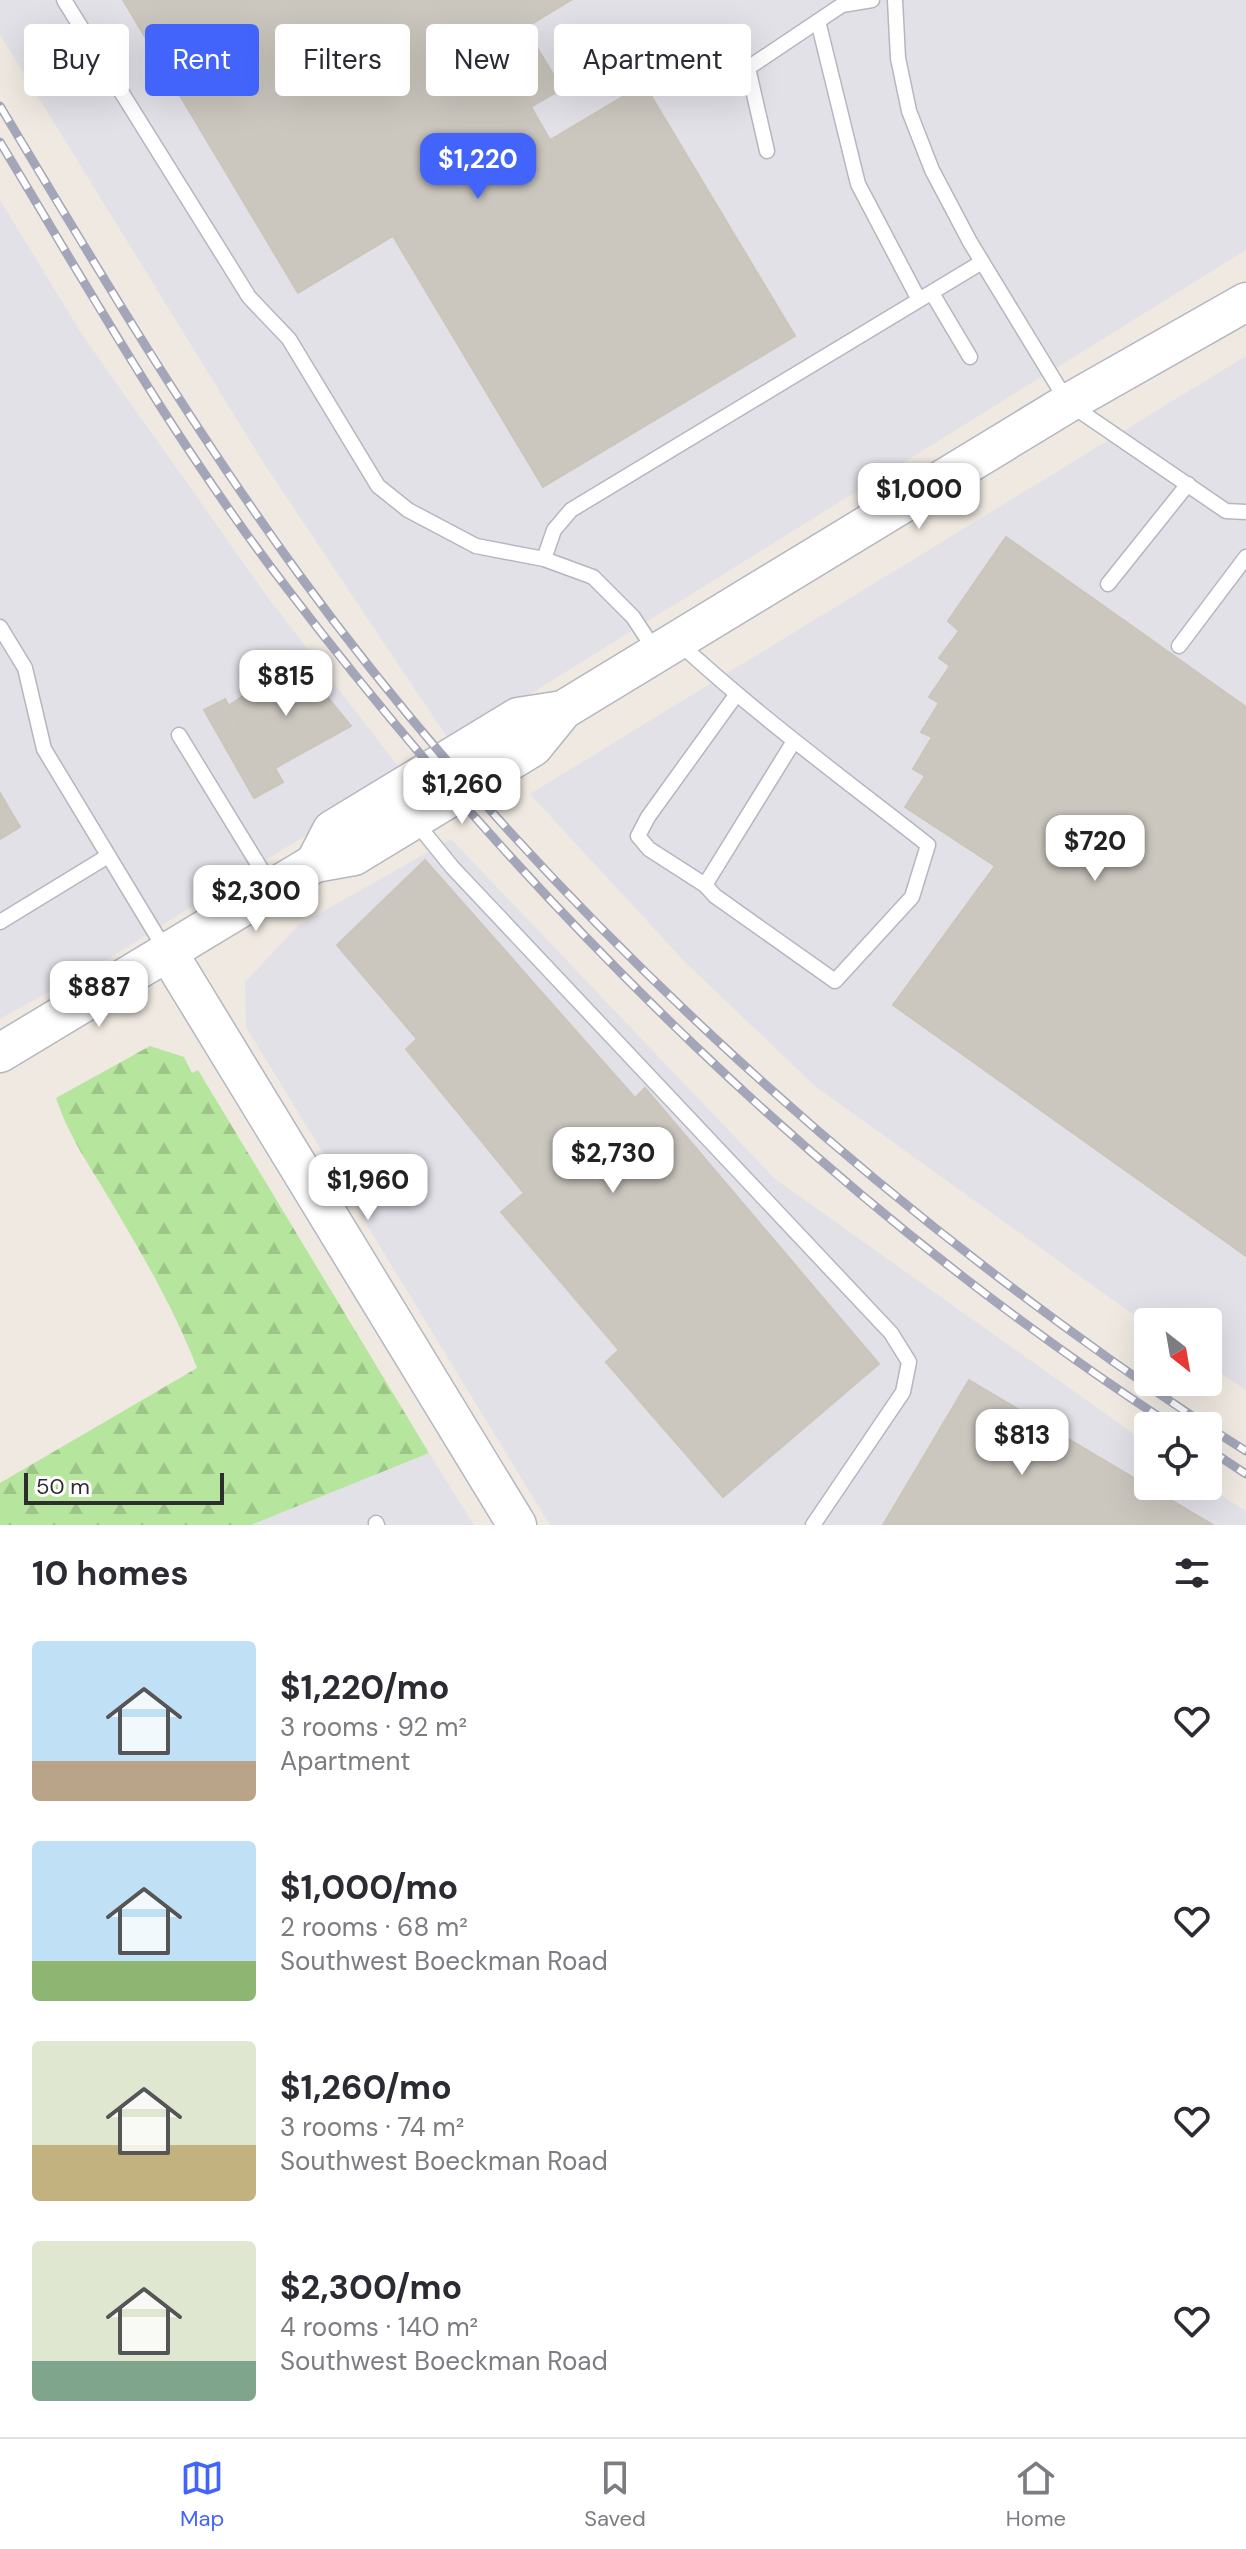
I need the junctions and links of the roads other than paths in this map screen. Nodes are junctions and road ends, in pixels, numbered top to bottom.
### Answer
1 (64, 0) edge
2 (872, 0) edge
3 (895, 0) edge
4 (818, 21) junction
5 (767, 151) dead end
6 (982, 262) junction
7 (925, 296) junction
8 (1246, 302) edge
9 (970, 357) dead end
10 (1068, 403) junction
11 (1188, 484) junction
12 (1246, 512) edge
13 (1246, 557) edge
14 (544, 559) junction
15 (1108, 584) dead end
16 (0, 627) edge
17 (1179, 646) dead end
18 (668, 648) junction
19 (736, 695) junction
20 (563, 710) junction
21 (179, 735) dead end
22 (794, 741) junction
23 (414, 820) junction
24 (108, 856) junction
25 (315, 863) junction
26 (705, 885) junction
27 (272, 887) junction
28 (0, 922) edge
29 (167, 951) junction
30 (0, 1053) edge
31 (517, 1525) edge
32 (813, 1525) edge

1 - 14 lane
2 - 4 lane
3 - 6 lane
4 - 5 lane
4 - 7 lane
6 - 7 lane
6 - 10 lane
7 - 9 lane
7 - 14 lane
8 - 10 main road
10 - 11 lane
10 - 18 main road
11 - 12 lane
11 - 15 lane
13 - 17 lane
14 - 18 lane
16 - 24 lane
18 - 19 lane
18 - 20 main road
19 - 22 lane
19 - 26 lane
20 - 23 main road
20 - 25 main road
21 - 27 lane
22 - 26 lane
22 - 26 lane
23 - 25 main road
23 - 32 lane
24 - 28 lane
24 - 29 lane
25 - 27 main road
27 - 29 main road
29 - 30 main road
29 - 31 main road

